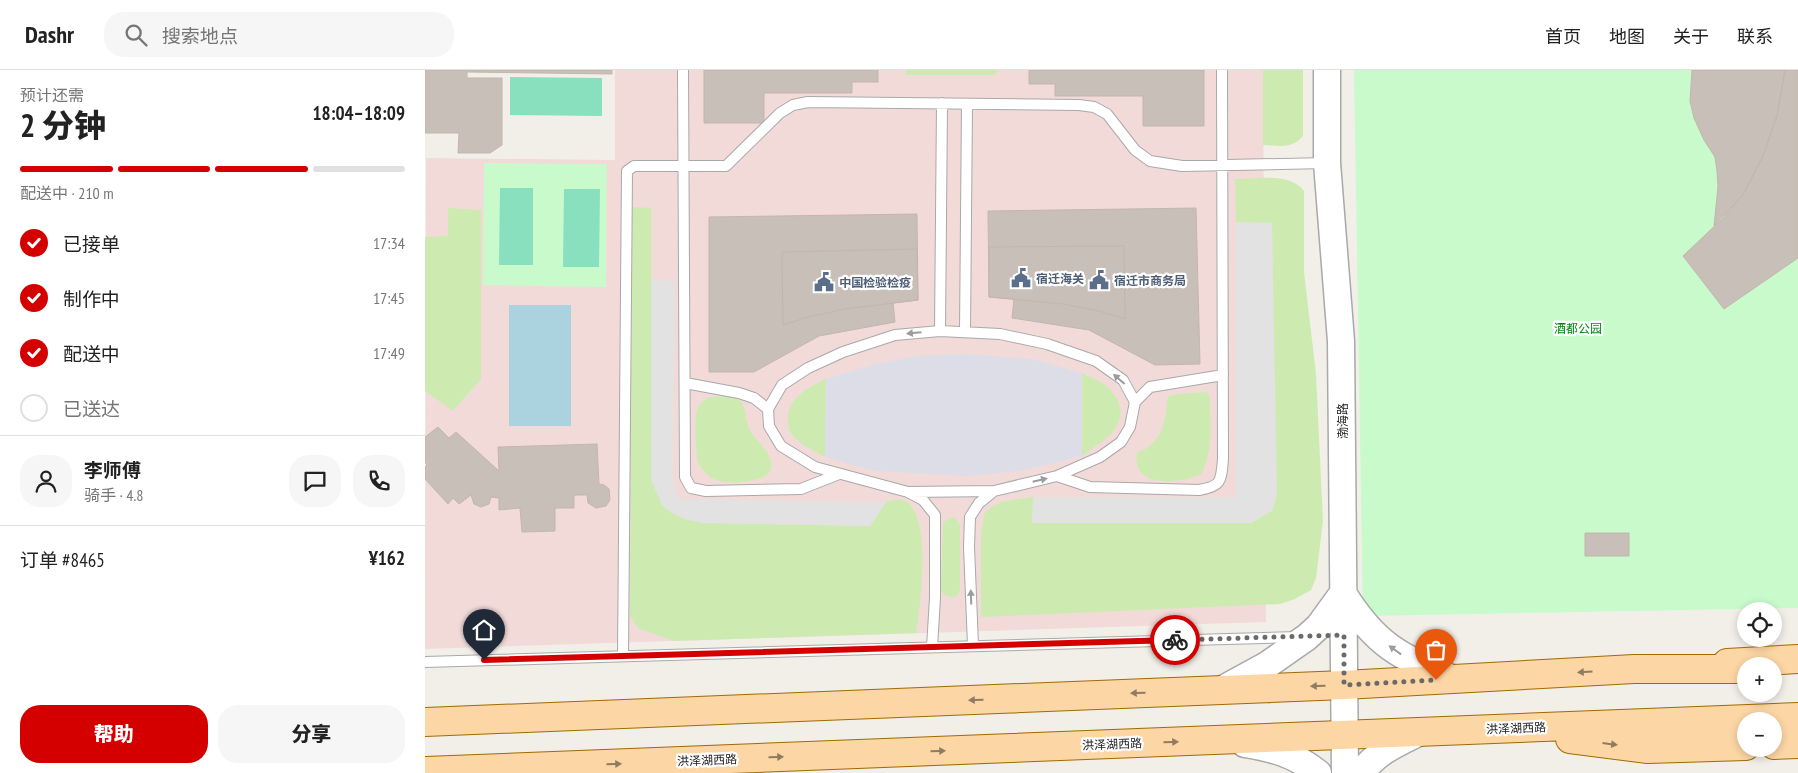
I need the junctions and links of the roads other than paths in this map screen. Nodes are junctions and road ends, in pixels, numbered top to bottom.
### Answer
1 (683, 70) edge
2 (1222, 70) edge
3 (1327, 70) edge
4 (942, 103) junction
5 (967, 104) junction
6 (1327, 163) junction
7 (1222, 165) junction
8 (684, 166) junction
9 (941, 331) junction
10 (965, 332) junction
11 (1223, 375) junction
12 (685, 383) junction
13 (1135, 402) junction
14 (768, 409) junction
15 (839, 474) junction
16 (1057, 476) junction
17 (994, 491) junction
18 (908, 492) junction
19 (1343, 593) junction
20 (1327, 636) junction
21 (973, 646) junction
22 (932, 647) junction
23 (623, 656) junction
24 (1798, 658) edge
25 (425, 662) edge
26 (1633, 669) junction
27 (1737, 669) edge
28 (1782, 669) edge
29 (1798, 669) edge
30 (1454, 679) junction
31 (1344, 685) junction
32 (1223, 689) junction
33 (1798, 717) edge
34 (425, 722) edge
35 (1492, 729) junction
36 (1420, 732) junction
37 (1345, 735) junction
38 (1225, 740) junction
39 (1798, 744) edge
40 (1782, 745) edge
41 (1737, 746) edge
42 (425, 771) edge
43 (1318, 773) edge
44 (1345, 773) edge
45 (1361, 773) edge

1 - 8 lane
2 - 7 lane
3 - 6 street, 渤海路
4 - 5 lane
4 - 8 lane
4 - 9 lane
5 - 7 lane
5 - 10 lane
6 - 7 lane
6 - 19 street, 渤海路
7 - 11 lane
8 - 12 lane
8 - 23 lane
9 - 10 lane
9 -> 14 lane
13 -> 10 lane
11 - 13 lane
11 - 16 lane
12 - 14 lane
12 - 15 lane
13 - 16 lane
14 - 15 lane
15 - 18 lane
17 -> 16 lane
17 - 18 lane
21 -> 17 lane
18 - 22 lane
19 - 20 street, 渤海路
19 - 20 street
30 -> 19 street
20 - 21 lane
20 - 31 street, 渤海路
20 - 32 street
21 - 22 lane
22 - 23 lane
23 - 25 lane
24 - 26 main road
26 - 27 main road
26 -> 30 main road
28 - 29 main road
30 - 31 main road
31 -> 32 main road
31 - 37 street, 渤海路
32 -> 34 main road
33 - 35 main road, 洪泽湖西路
35 - 36 main road, 洪泽湖西路
35 -> 41 main road
36 - 37 main road, 洪泽湖西路
36 - 45 street
37 - 38 main road, 洪泽湖西路
37 - 44 street, 渤海路
42 -> 38 main road, 洪泽湖西路
38 - 43 street
39 - 40 main road

